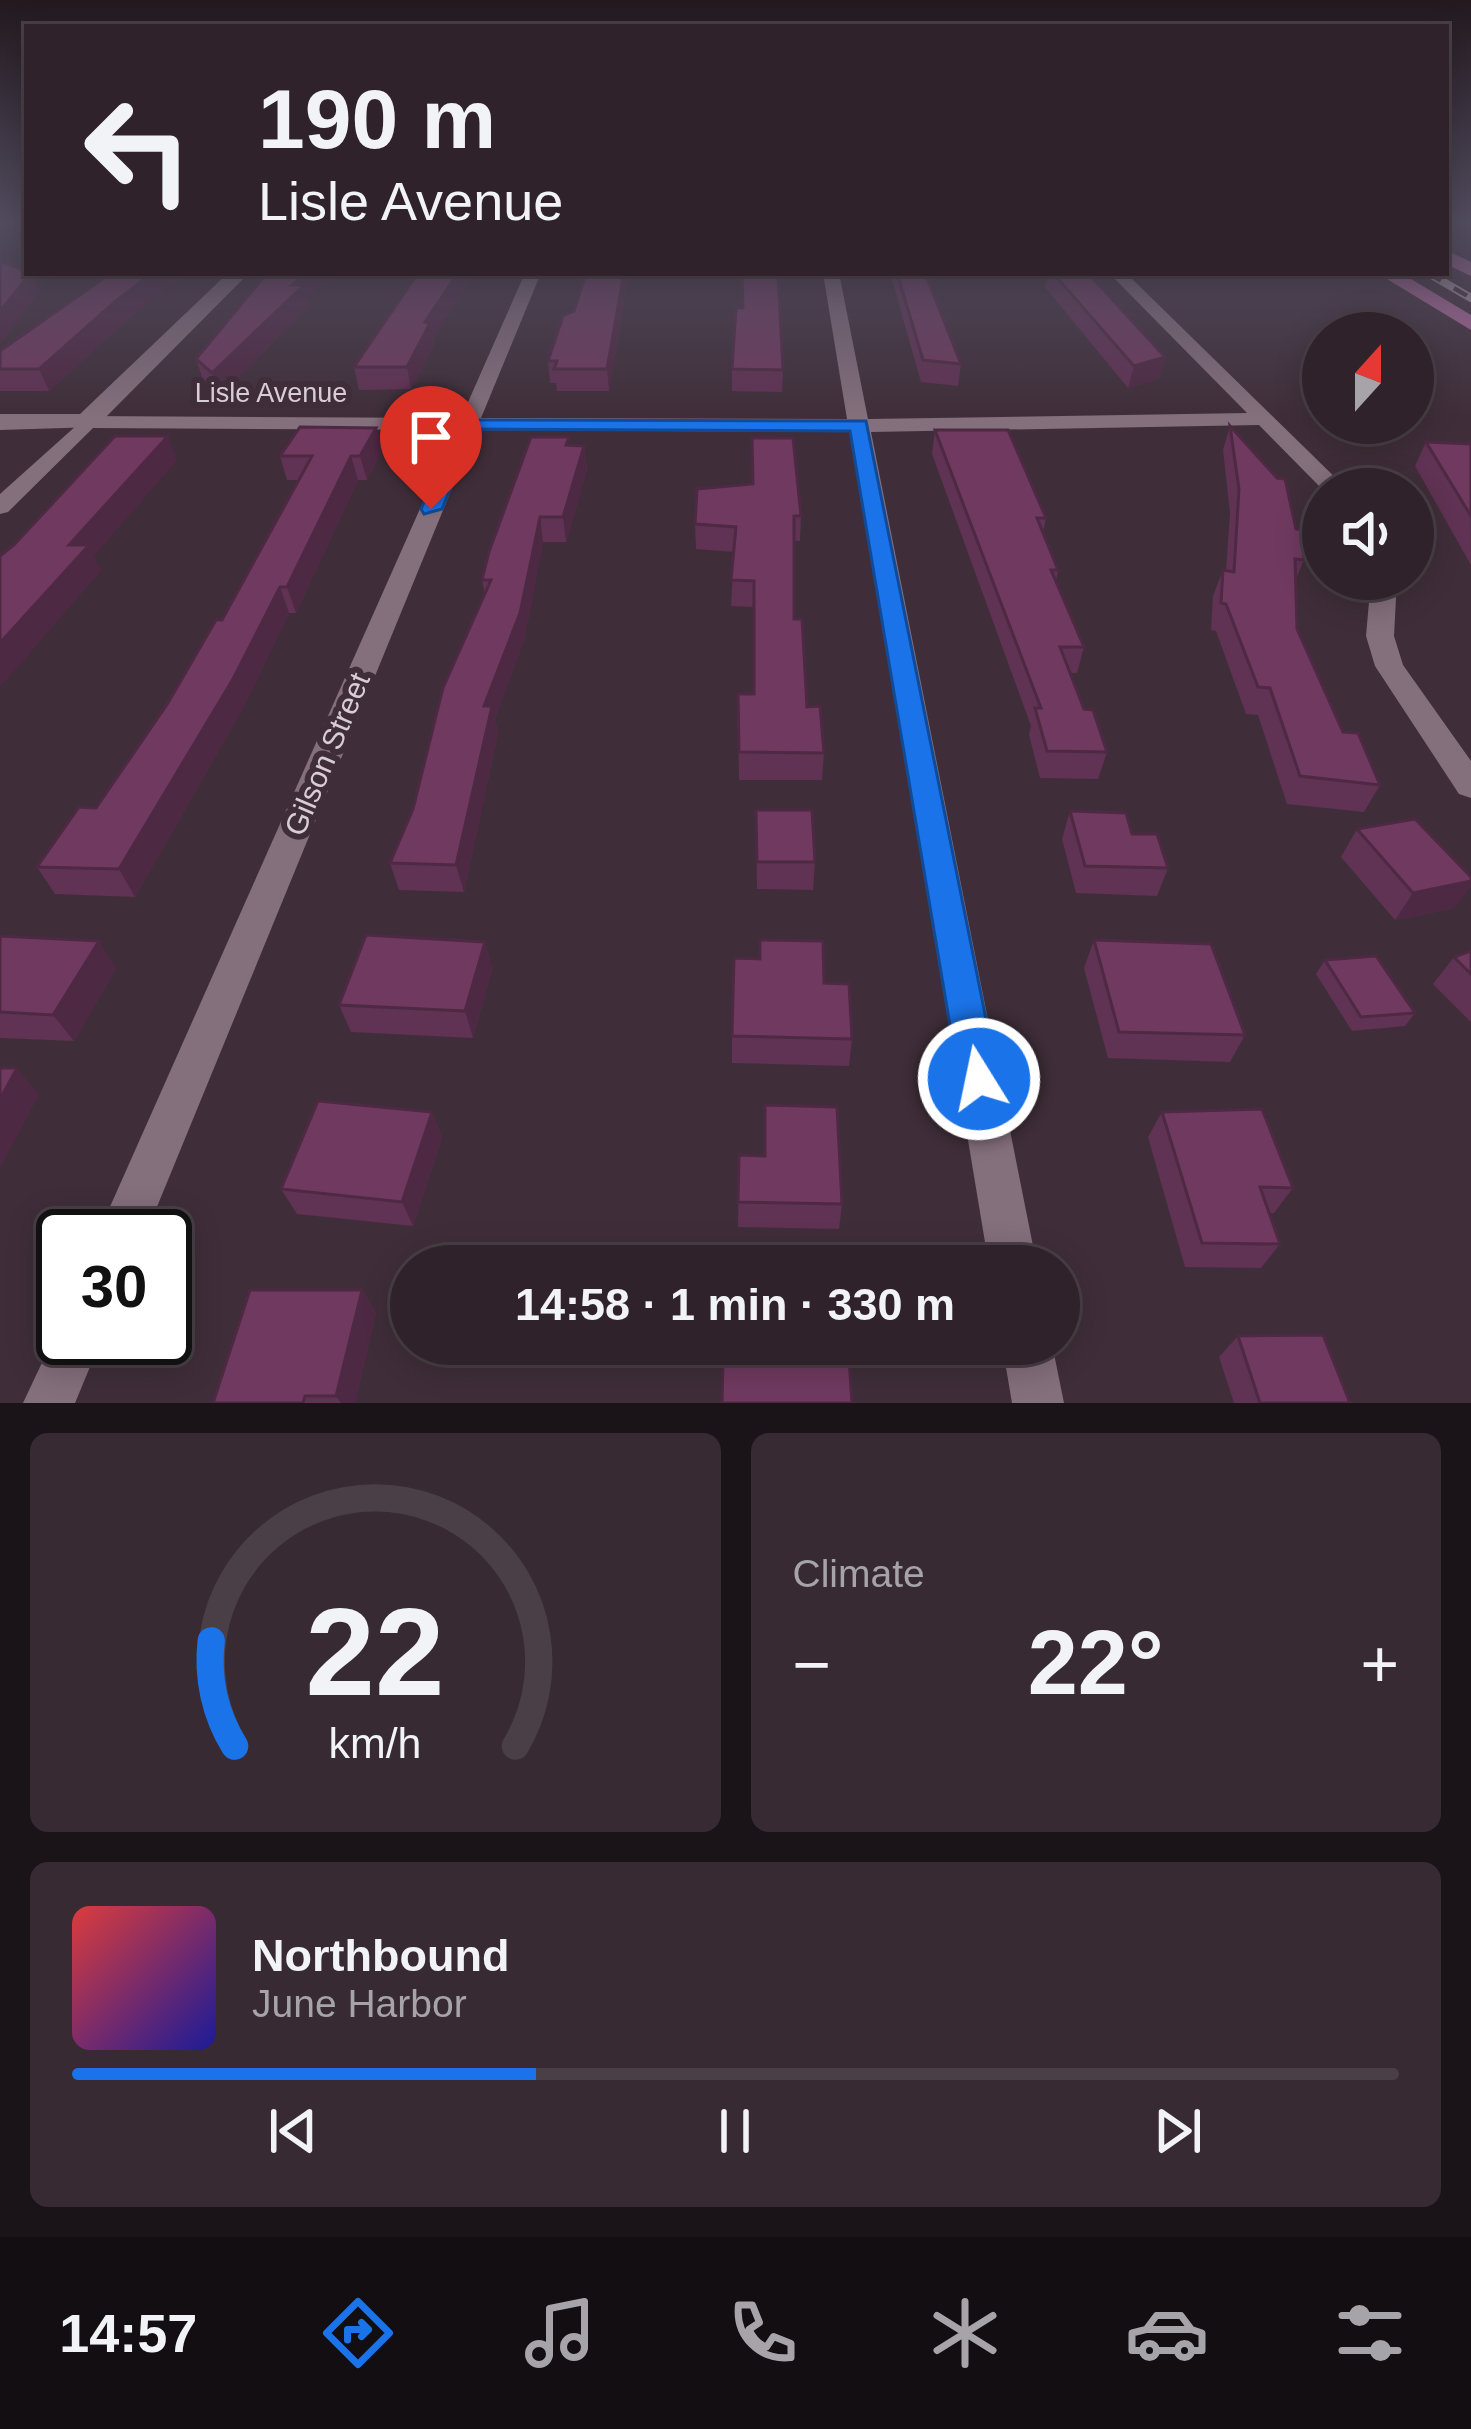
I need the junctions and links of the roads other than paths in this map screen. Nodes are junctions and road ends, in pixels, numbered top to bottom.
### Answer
1 (224, 287) edge
2 (527, 287) edge
3 (834, 287) edge
4 (1132, 287) edge
5 (1411, 287) edge
6 (1471, 324) edge
7 (1262, 419) junction
8 (0, 422) edge
9 (87, 422) junction
10 (468, 424) junction
11 (859, 425) junction
12 (1313, 468) edge
13 (0, 507) edge
14 (1383, 600) edge
15 (1471, 786) edge
16 (133, 1209) edge
17 (1009, 1245) edge
18 (66, 1365) edge
19 (1031, 1365) edge
20 (50, 1403) edge
21 (1038, 1403) edge

1 - 9 street
2 - 10 street, Gilson Street
3 - 11 street
4 - 7 street
5 - 6 highway
7 - 11 street, Lisle Avenue
7 - 12 street
8 - 9 street, Lisle Avenue
9 - 10 street, Lisle Avenue
9 - 13 street
10 - 11 street, Lisle Avenue
10 - 16 street, Gilson Street
11 - 17 street
14 - 15 street
18 - 20 street
19 - 21 street

